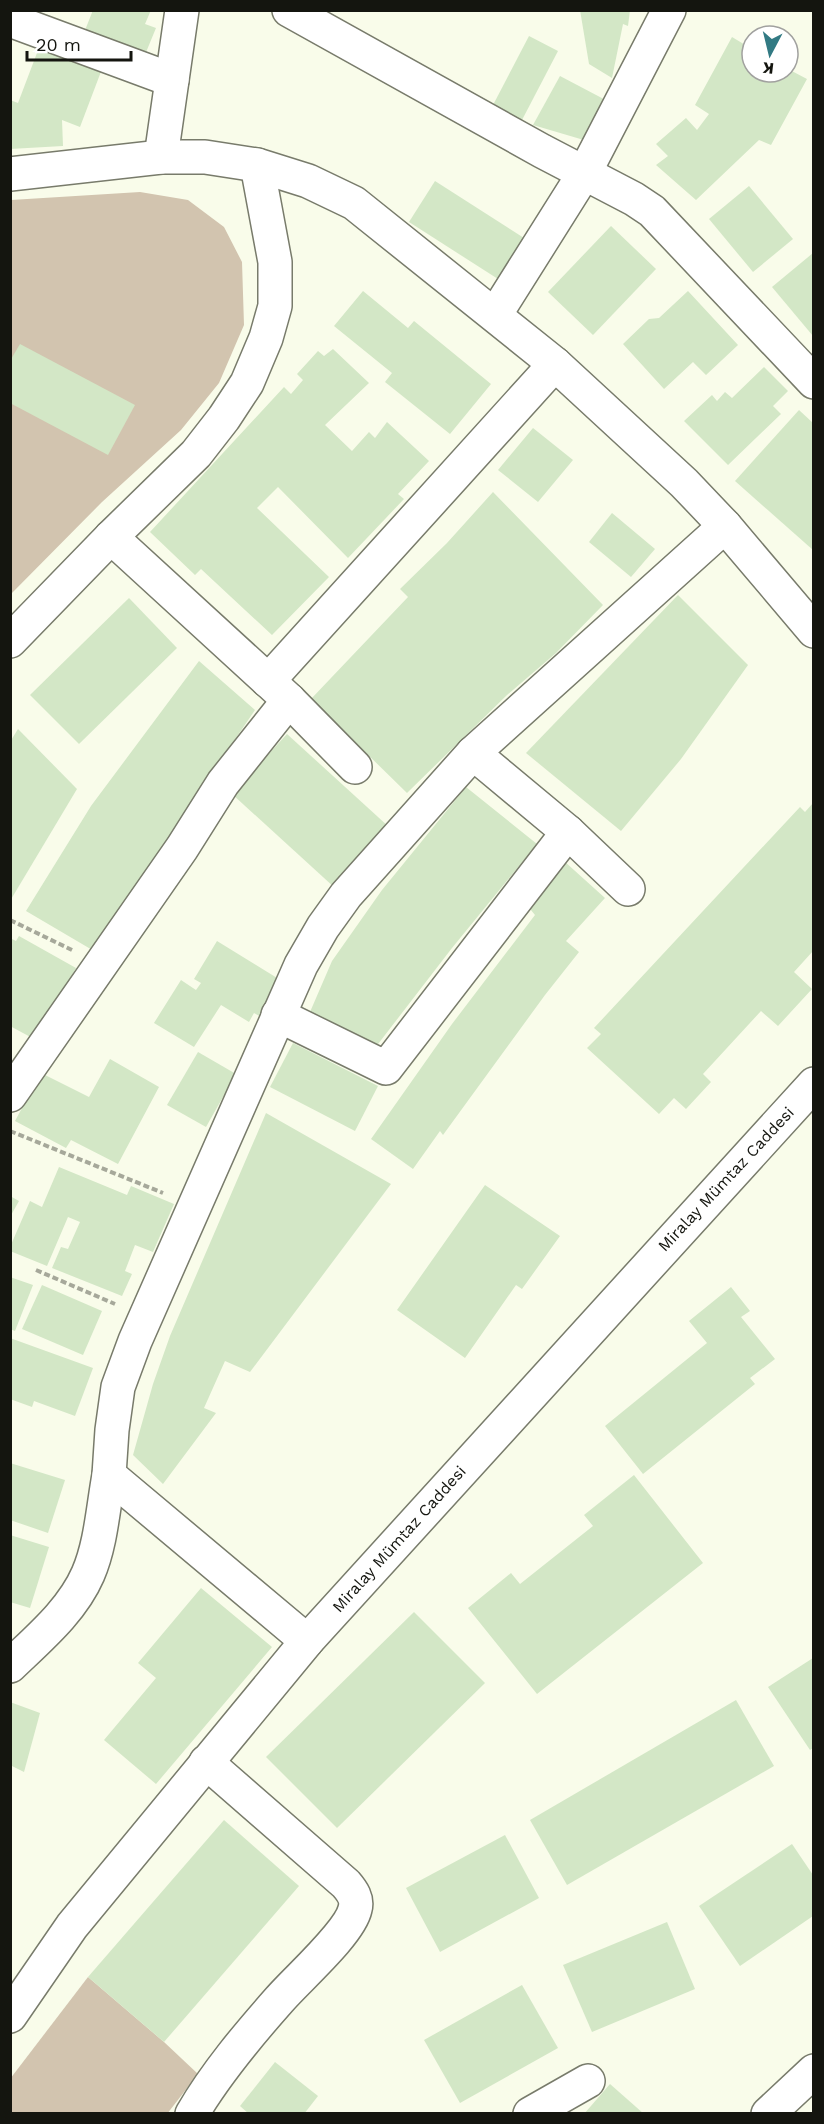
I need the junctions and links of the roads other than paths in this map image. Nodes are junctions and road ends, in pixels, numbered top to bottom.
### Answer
1 (182, 10) edge
2 (289, 10) edge
3 (669, 10) edge
4 (10, 20) edge
5 (172, 80) junction
6 (161, 157) junction
7 (257, 165) junction
8 (585, 172) junction
9 (10, 174) edge
10 (495, 315) junction
11 (555, 364) junction
12 (813, 382) edge
13 (725, 526) junction
14 (111, 537) junction
15 (813, 631) edge
16 (10, 641) edge
17 (278, 690) junction
18 (473, 753) junction
19 (355, 767) dead end
20 (568, 832) junction
21 (628, 889) dead end
22 (278, 1015) junction
23 (813, 1084) edge
24 (10, 1095) edge
25 (109, 1475) junction
26 (307, 1641) junction
27 (10, 1666) edge
28 (206, 1762) junction
29 (10, 2016) edge
30 (813, 2071) edge
31 (588, 2081) dead end
32 (192, 2114) edge
33 (530, 2114) edge
34 (768, 2114) edge

1 - 5 street
2 - 8 street
3 - 8 street
4 - 5 street
5 - 6 street
6 - 7 street
6 - 9 street
7 - 10 street
7 - 14 street
8 - 10 street
8 - 12 street
10 - 11 street
11 - 13 street
11 - 17 street
13 - 15 street
13 - 18 street
14 - 16 street
14 - 17 street
17 - 19 street
17 - 24 street
18 - 20 street
18 - 22 street
20 - 21 street
20 - 22 street
22 - 25 street
23 - 26 street, Miralay Mümtaz Caddesi
25 - 26 street
25 - 27 street
26 - 28 street, Miralay Mümtaz Caddesi
28 - 29 street, Miralay Mümtaz Caddesi
28 - 32 street
30 - 34 street
31 - 33 street

